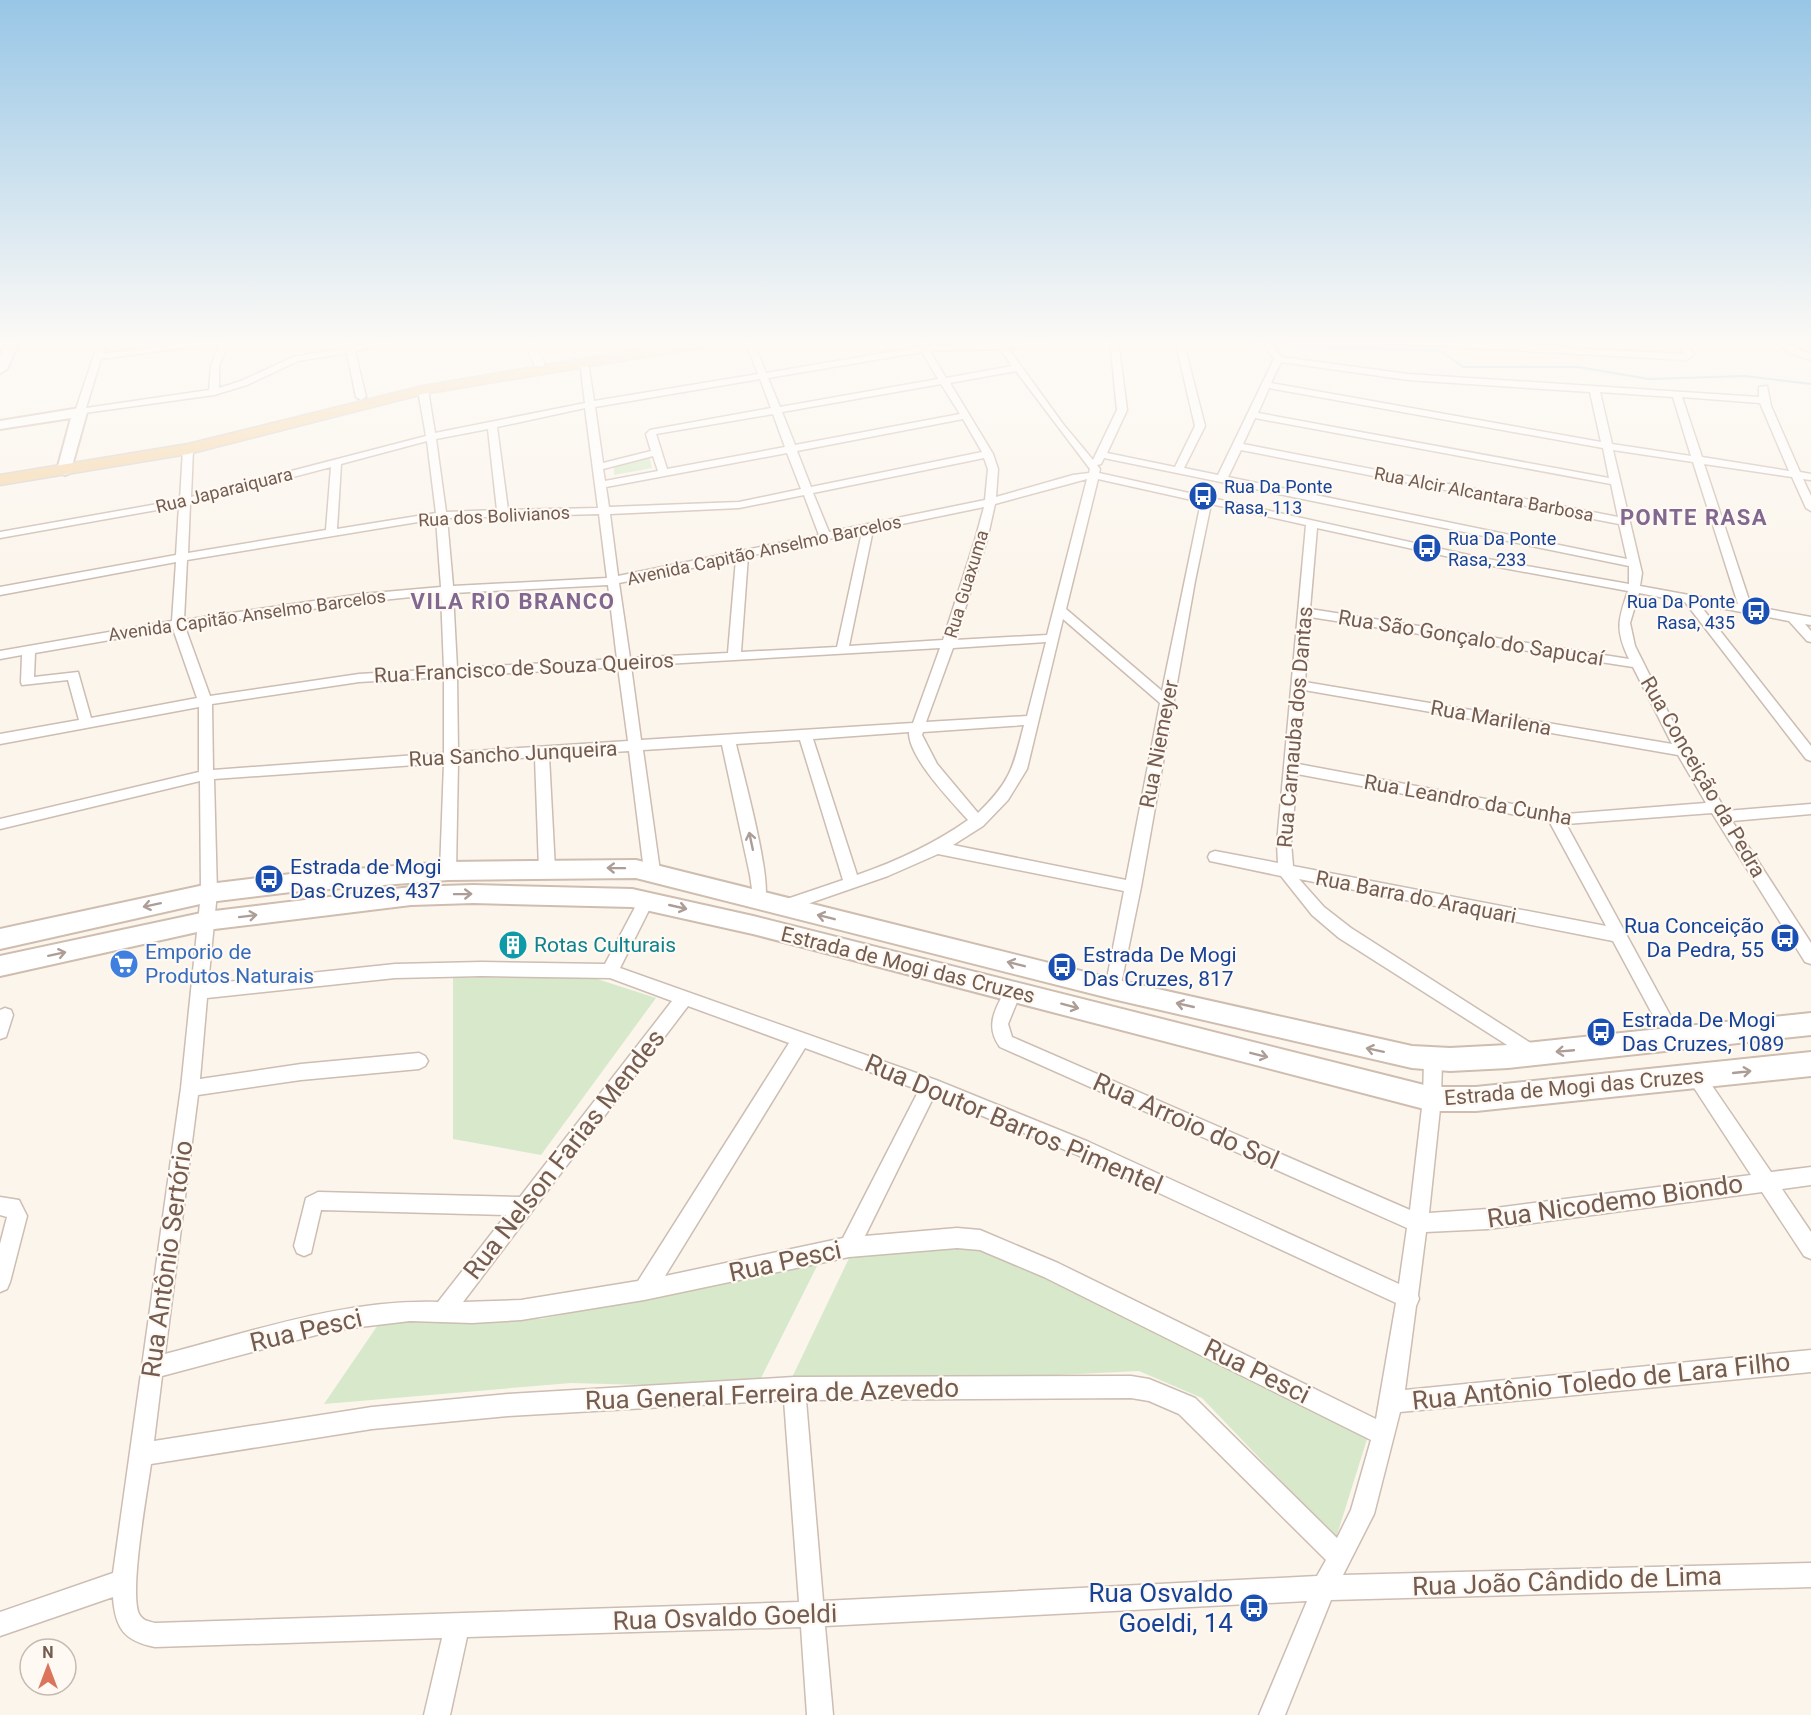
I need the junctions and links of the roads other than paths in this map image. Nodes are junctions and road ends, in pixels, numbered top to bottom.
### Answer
1 (26, 420) edge
2 (78, 420) edge
3 (270, 420) edge
4 (296, 420) edge
5 (429, 420) edge
6 (516, 420) edge
7 (590, 420) edge
8 (724, 420) edge
9 (780, 420) edge
10 (944, 420) edge
11 (968, 420) edge
12 (1056, 420) edge
13 (1117, 420) edge
14 (1199, 420) edge
15 (1251, 420) edge
16 (1280, 420) edge
17 (1462, 420) edge
18 (1601, 420) edge
19 (1685, 420) edge
20 (1774, 420) edge
21 (0, 424) edge
22 (492, 425) junction
23 (432, 437) junction
24 (1238, 446) junction
25 (1607, 446) junction
26 (188, 448) junction
27 (790, 449) junction
28 (658, 452) junction
29 (988, 454) junction
30 (1099, 454) junction
31 (1698, 461) junction
32 (336, 462) junction
33 (598, 466) junction
34 (67, 467) junction
35 (1178, 471) junction
36 (663, 472) junction
37 (1095, 472) junction
38 (0, 473) edge
39 (1797, 475) junction
40 (1811, 477) edge
41 (1222, 479) junction
42 (0, 480) edge
43 (1615, 482) junction
44 (600, 485) junction
45 (808, 492) junction
46 (1207, 500) junction
47 (185, 502) junction
48 (990, 502) junction
49 (1811, 508) edge
50 (602, 511) junction
51 (503, 513) junction
52 (441, 515) junction
53 (1625, 522) junction
54 (1312, 525) junction
55 (868, 528) junction
56 (331, 533) junction
57 (0, 535) edge
58 (825, 537) junction
59 (742, 555) junction
60 (182, 557) junction
61 (1634, 564) junction
62 (613, 581) junction
63 (445, 590) junction
64 (1635, 590) junction
65 (0, 591) edge
66 (1689, 599) junction
67 (1746, 609) junction
68 (1061, 611) junction
69 (1304, 612) junction
70 (1793, 618) junction
71 (1811, 621) edge
72 (178, 624) junction
73 (1053, 638) junction
74 (1811, 638) edge
75 (947, 645) junction
76 (29, 649) junction
77 (842, 650) junction
78 (0, 655) edge
79 (734, 656) junction
80 (623, 662) junction
81 (1637, 664) junction
82 (450, 671) junction
83 (1299, 685) junction
84 (205, 700) junction
85 (1167, 702) junction
86 (1032, 720) junction
87 (86, 722) junction
88 (916, 728) junction
89 (805, 735) junction
90 (0, 739) edge
91 (728, 740) junction
92 (634, 747) junction
93 (1684, 751) junction
94 (542, 752) junction
95 (1811, 756) edge
96 (451, 758) junction
97 (1291, 768) junction
98 (206, 775) junction
99 (1811, 809) edge
100 (1720, 812) junction
101 (1555, 818) junction
102 (978, 822) junction
103 (0, 824) edge
104 (938, 848) junction
105 (1215, 857) dead end
106 (547, 869) junction
107 (448, 871) junction
108 (652, 871) junction
109 (1286, 871) junction
110 (852, 882) junction
111 (1133, 887) junction
112 (209, 893) junction
113 (759, 899) junction
114 (646, 900) junction
115 (784, 906) junction
116 (206, 921) junction
117 (1617, 935) junction
118 (0, 939) edge
119 (1811, 957) edge
120 (0, 966) edge
121 (610, 971) junction
122 (1113, 988) junction
123 (199, 992) junction
124 (1013, 992) junction
125 (685, 996) junction
126 (5, 1015) dead end
127 (1811, 1024) edge
128 (0, 1032) edge
129 (801, 1039) junction
130 (1675, 1040) junction
131 (1534, 1054) junction
132 (1433, 1060) junction
133 (418, 1062) dead end
134 (1811, 1064) edge
135 (1696, 1077) junction
136 (930, 1086) junction
137 (190, 1088) junction
138 (1432, 1099) junction
139 (1811, 1176) edge
140 (1765, 1181) junction
141 (2, 1205) edge
142 (523, 1206) junction
143 (1418, 1223) junction
144 (304, 1246) dead end
145 (849, 1247) junction
146 (1811, 1249) edge
147 (0, 1282) edge
148 (644, 1290) junction
149 (1409, 1299) junction
150 (444, 1311) junction
151 (1811, 1361) edge
152 (152, 1368) junction
153 (794, 1388) junction
154 (1392, 1402) junction
155 (1383, 1434) junction
156 (142, 1454) junction
157 (1340, 1558) junction
158 (1811, 1575) edge
159 (124, 1581) junction
160 (1324, 1588) junction
161 (813, 1614) junction
162 (0, 1624) edge
163 (129, 1624) joint
164 (457, 1627) junction
165 (437, 1715) edge
166 (820, 1715) edge
167 (1272, 1715) edge

1 - 21 main road
2 - 34 main road
3 - 34 main road
4 - 26 main road
5 - 23 street
6 - 22 street, Rua Japaraiquara
7 - 33 street
8 - 28 street
9 - 27 street
10 - 27 street
11 - 29 street, Rua Guaxuma
12 - 37 street
13 - 30 street
14 - 35 street
15 - 24 street
16 - 43 street
17 - 25 street
18 - 25 street
19 - 31 street
20 - 39 street
22 - 23 street, Rua Japaraiquara
22 - 51 street
23 - 32 street, Rua Japaraiquara
23 - 52 street
24 - 41 street
24 - 53 street, Rua Alcir Alcantara Barbosa
25 - 31 street
25 - 43 street
26 - 34 main road
26 - 47 street
27 - 36 street
27 - 45 street
28 - 33 street
28 - 36 street
29 - 45 street, Rua dos Bolivianos
29 - 48 street, Rua Guaxuma
30 - 35 street
30 - 37 street
31 - 39 street
31 - 67 street
32 - 47 street, Rua Japaraiquara
32 - 56 street
33 - 44 street
34 - 38 main road
34 - 42 main road
35 - 41 street
36 - 44 street
37 - 46 street
37 - 48 street, Avenida Capitão Anselmo Barcelos
37 - 68 street
39 - 40 street
39 - 49 street
41 - 61 street
43 - 53 street
44 - 50 street
45 - 50 street, Rua dos Bolivianos
45 - 58 street
46 - 54 street
46 - 85 street, Rua Niemeyer
47 - 57 street, Rua Japaraiquara
47 - 60 street
48 - 55 street, Avenida Capitão Anselmo Barcelos
48 - 75 street, Rua Guaxuma
50 - 51 street, Rua dos Bolivianos
50 - 62 street
51 - 52 street, Rua dos Bolivianos
52 - 56 street, Rua dos Bolivianos
52 - 63 street
53 - 61 street
54 - 64 street
54 - 69 street, Rua Carnauba dos Dantas
55 - 58 street, Avenida Capitão Anselmo Barcelos
55 - 77 street
56 - 60 street, Rua dos Bolivianos
58 - 59 street, Avenida Capitão Anselmo Barcelos
59 - 62 street, Avenida Capitão Anselmo Barcelos
59 - 79 street
60 - 65 street, Rua dos Bolivianos
60 - 72 street
61 - 64 street
62 - 63 street, Avenida Capitão Anselmo Barcelos
62 - 80 street
63 - 72 street, Avenida Capitão Anselmo Barcelos
63 - 82 street
64 - 66 street
64 - 81 street, Rua Conceição da Pedra
66 - 67 street
66 - 95 street
67 - 70 street
68 - 73 street
68 - 85 street
69 - 81 street, Rua São Gonçalo do Sapucaí
69 - 83 street, Rua Carnauba dos Dantas
70 - 71 street
70 - 74 street
72 - 76 street, Avenida Capitão Anselmo Barcelos
72 - 84 street, Rua Antônio Sertório
73 - 75 street, Rua Francisco de Souza Queiros
73 - 86 street
75 - 77 street, Rua Francisco de Souza Queiros
75 - 88 street, Rua Guaxuma
76 - 78 street, Avenida Capitão Anselmo Barcelos
76 - 87 street
77 - 79 street, Rua Francisco de Souza Queiros
79 - 80 street, Rua Francisco de Souza Queiros
80 - 82 street, Rua Francisco de Souza Queiros
80 - 92 street
81 - 93 street, Rua Conceição da Pedra
82 - 84 street, Rua Francisco de Souza Queiros
82 - 96 street
83 - 93 street, Rua Marilena
83 - 97 street, Rua Carnauba dos Dantas
84 - 87 street, Rua Francisco de Souza Queiros
84 - 98 street, Rua Antônio Sertório
85 - 111 street, Rua Niemeyer
86 - 88 street, Rua Sancho Junqueira
86 - 102 street
87 - 90 street, Rua Francisco de Souza Queiros
88 - 89 street, Rua Sancho Junqueira
88 - 102 street
89 - 91 street, Rua Sancho Junqueira
89 - 110 street
91 - 92 street, Rua Sancho Junqueira
113 -> 91 street
92 - 94 street, Rua Sancho Junqueira
92 - 108 street
93 - 100 street, Rua Conceição da Pedra
94 - 96 street, Rua Sancho Junqueira
94 - 106 street
96 - 98 street, Rua Sancho Junqueira
96 - 107 street
97 - 101 street, Rua Leandro da Cunha
97 - 109 street, Rua Carnauba dos Dantas
98 - 103 street, Rua Sancho Junqueira
98 - 112 street, Rua Antônio Sertório
99 - 100 street, Rua Leandro da Cunha
100 - 101 street, Rua Leandro da Cunha
100 - 119 street, Rua Conceição da Pedra
101 - 117 street
102 - 104 street
104 - 110 street
104 - 111 street
105 - 109 street, Rua Barra do Araquari
106 - 107 main road, Estrada de Mogi das Cruzes
108 -> 106 main road, Estrada de Mogi das Cruzes
107 - 112 main road, Estrada de Mogi das Cruzes
108 - 113 main road, Estrada de Mogi das Cruzes
109 - 117 street, Rua Barra do Araquari
109 - 131 street, Rua Carnauba dos Dantas
110 - 115 street
111 - 122 street, Rua Niemeyer
112 - 116 street, Rua Antônio Sertório
112 -> 118 main road, Estrada de Mogi das Cruzes
113 - 115 main road, Estrada de Mogi das Cruzes
116 -> 114 main road, Estrada de Mogi das Cruzes
114 - 121 street
114 -> 124 main road, Estrada de Mogi das Cruzes
122 -> 115 main road, Estrada de Mogi das Cruzes
120 -> 116 main road, Estrada de Mogi das Cruzes
116 - 123 street, Rua Antônio Sertório
117 - 130 street
121 - 123 street, Rua Doutor Barros Pimentel
121 - 125 street, Rua Doutor Barros Pimentel
132 -> 122 main road, Estrada de Mogi das Cruzes
123 - 137 street, Rua Antônio Sertório
124 -> 138 main road, Estrada de Mogi das Cruzes
124 - 143 street, Rua Arroio do Sol
125 - 129 street, Rua Doutor Barros Pimentel
125 - 142 street, Rua Nelson Farias Mendes
126 - 128 street
127 - 130 main road, Estrada de Mogi das Cruzes
129 - 136 street, Rua Doutor Barros Pimentel
129 - 148 street
130 -> 131 main road, Estrada de Mogi das Cruzes
131 - 132 main road, Estrada de Mogi das Cruzes
132 - 138 street
133 - 137 street
135 -> 134 main road, Estrada de Mogi das Cruzes
135 - 138 main road, Estrada de Mogi das Cruzes
135 - 140 street
136 - 145 street
136 - 149 street, Rua Doutor Barros Pimentel
137 - 152 street, Rua Antônio Sertório
138 - 143 street
139 - 140 street, Rua Nicodemo Biondo
140 - 143 street, Rua Nicodemo Biondo
140 - 146 street
141 - 147 street
142 - 144 street
142 - 150 street, Rua Nelson Farias Mendes
143 - 149 street
145 - 148 street, Rua Pesci
145 - 155 street, Rua Pesci
148 - 150 street, Rua Pesci
149 - 154 street
150 - 152 street, Rua Pesci
151 - 154 street, Rua Antônio Toledo de Lara Filho
152 - 156 street, Rua Antônio Sertório
153 - 156 street, Rua General Ferreira de Azevedo
153 - 157 street, Rua General Ferreira de Azevedo
153 - 161 street
154 - 155 street
155 - 157 street
156 - 159 street, Rua Antônio Sertório
157 - 160 street
158 - 160 street, Rua João Cândido de Lima
159 - 162 street
159 - 163 street, Rua Antônio Sertório
160 - 161 street, Rua Osvaldo Goeldi
160 - 167 street
161 - 164 street, Rua Osvaldo Goeldi
161 - 166 street
163 - 164 street, Rua Osvaldo Goeldi
164 - 165 street

